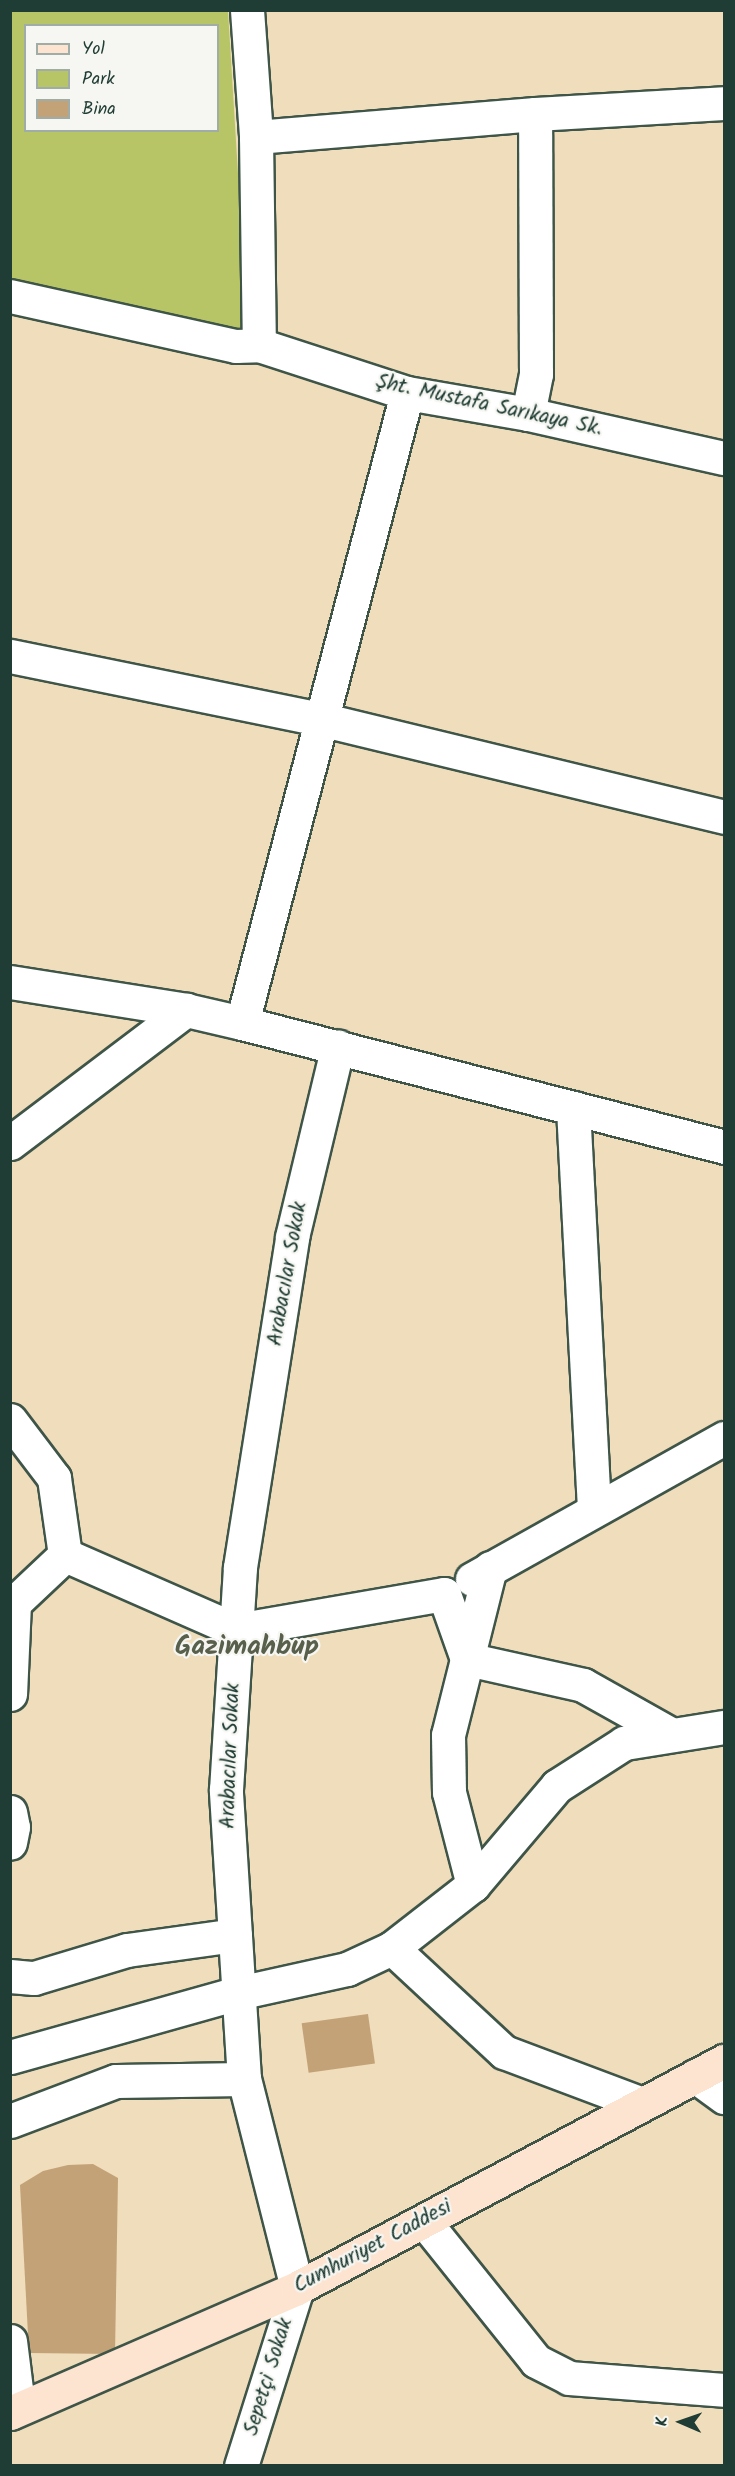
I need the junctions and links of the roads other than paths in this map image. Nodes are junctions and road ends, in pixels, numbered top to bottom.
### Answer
1 (247, 10) edge
2 (724, 103) edge
3 (535, 114) junction
4 (256, 137) junction
5 (10, 296) edge
6 (258, 345) junction
7 (407, 393) junction
8 (528, 414) junction
9 (724, 458) edge
10 (10, 656) edge
11 (320, 719) junction
12 (724, 818) edge
13 (10, 982) edge
14 (186, 1010) junction
15 (242, 1023) junction
16 (338, 1046) junction
17 (573, 1108) junction
18 (10, 1143) edge
19 (724, 1148) edge
20 (10, 1420) edge
21 (724, 1438) edge
22 (594, 1509) junction
23 (65, 1555) junction
24 (490, 1568) junction
25 (444, 1594) junction
26 (12, 1603) edge
27 (236, 1630) junction
28 (467, 1659) junction
29 (10, 1694) edge
30 (724, 1727) edge
31 (672, 1735) junction
32 (10, 1812) edge
33 (10, 1843) edge
34 (473, 1885) junction
35 (235, 1935) junction
36 (392, 1948) junction
37 (10, 1976) edge
38 (238, 1993) junction
39 (10, 2057) edge
40 (724, 2061) edge
41 (695, 2076) junction
42 (244, 2079) junction
43 (724, 2097) edge
44 (642, 2104) junction
45 (10, 2121) edge
46 (424, 2221) junction
47 (297, 2288) junction
48 (10, 2341) edge
49 (724, 2390) edge
50 (11, 2412) edge
51 (241, 2466) edge

1 - 4 street
2 - 3 street
3 - 4 street
3 - 8 street
4 - 6 street
5 - 6 street, Şht. Mustafa Sarıkaya Sk.
6 - 7 street, Şht. Mustafa Sarıkaya Sk.
7 - 8 street, Şht. Mustafa Sarıkaya Sk.
7 - 11 street
8 - 9 street, Şht. Mustafa Sarıkaya Sk.
10 - 11 street
11 - 12 street
11 - 15 street
13 - 14 street
14 - 15 street
14 - 18 street
15 - 16 street
16 - 17 street
16 - 27 street, Arabacılar Sokak
17 - 19 street
17 - 22 street
20 - 23 street
21 - 22 street
22 - 24 street
23 - 26 street
23 - 27 street
24 - 25 street
24 - 28 street
25 - 27 street
25 - 28 street
26 - 29 street
27 - 35 street, Arabacılar Sokak
28 - 31 street
28 - 34 street
30 - 31 street
31 - 34 street
32 - 33 street
34 - 36 street
35 - 37 street
35 - 38 street, Arabacılar Sokak
36 - 38 street
36 - 44 street
38 - 39 street
38 - 42 street, Arabacılar Sokak
40 - 41 main road, Cumhuriyet Caddesi
41 - 43 street
41 - 44 main road, Cumhuriyet Caddesi
42 - 45 street
42 - 47 street, Arabacılar Sokak
44 - 46 main road, Cumhuriyet Caddesi
46 - 47 main road, Cumhuriyet Caddesi
46 - 49 street
47 - 50 main road, Cumhuriyet Caddesi
47 - 51 street, Sepetçi Sokak
48 - 50 street

